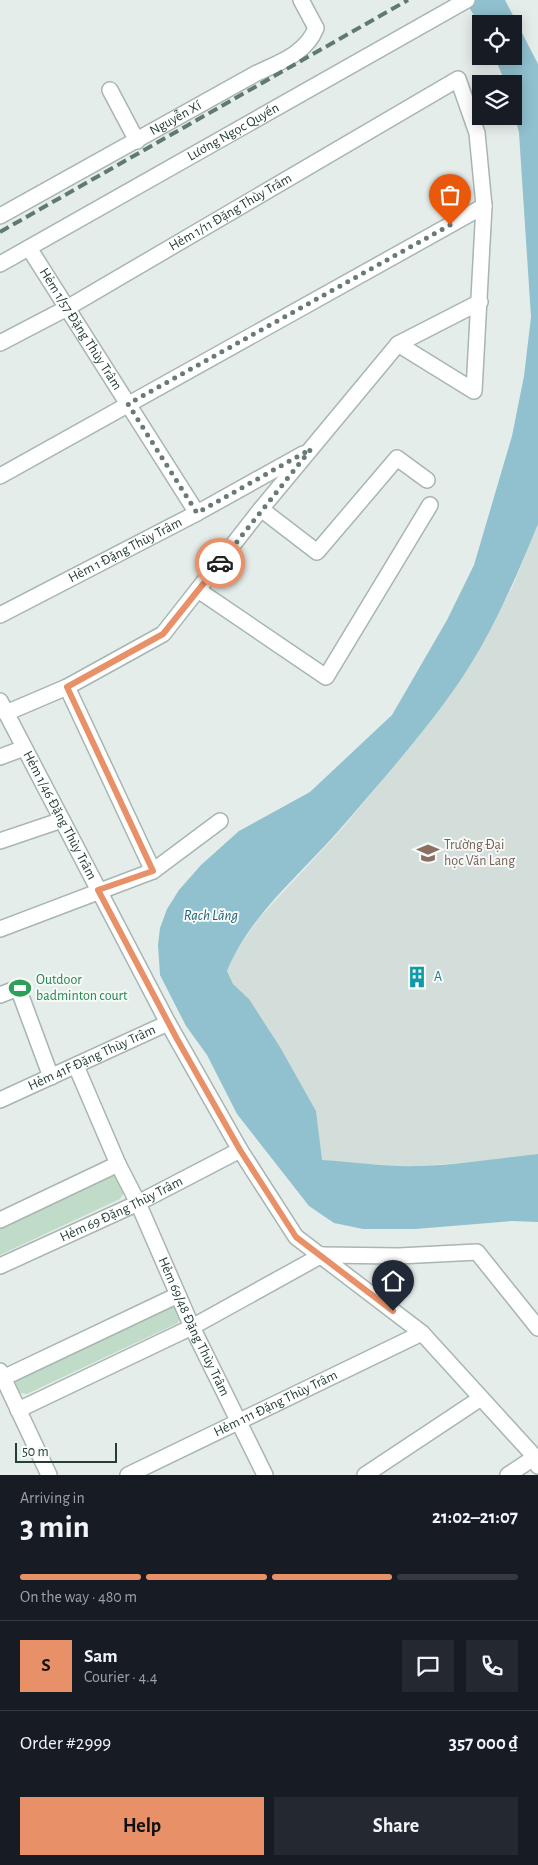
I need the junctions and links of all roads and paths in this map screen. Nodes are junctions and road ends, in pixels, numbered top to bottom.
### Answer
1 (301, 0) edge
2 (467, 0) edge
3 (110, 90) dead end
4 (137, 141) junction
5 (484, 206) junction
6 (0, 216) edge
7 (29, 248) junction
8 (0, 264) edge
9 (480, 302) junction
10 (67, 308) junction
11 (0, 343) edge
12 (398, 344) junction
13 (128, 404) junction
14 (311, 449) junction
15 (0, 476) edge
16 (428, 480) dead end
17 (430, 505) dead end
18 (262, 509) junction
19 (197, 513) junction
20 (198, 590) junction
21 (0, 615) edge
22 (67, 687) junction
23 (3, 707) edge
24 (24, 748) junction
25 (0, 757) edge
26 (62, 820) junction
27 (220, 821) dead end
28 (0, 841) edge
29 (153, 871) junction
30 (98, 890) junction
31 (0, 929) edge
32 (0, 995) edge
33 (168, 1023) junction
34 (76, 1066) junction
35 (51, 1077) junction
36 (0, 1100) edge
37 (240, 1150) junction
38 (118, 1164) junction
39 (138, 1203) junction
40 (0, 1220) edge
41 (322, 1255) junction
42 (0, 1266) edge
43 (178, 1295) junction
44 (192, 1328) junction
45 (538, 1328) edge
46 (422, 1333) junction
47 (2, 1375) edge
48 (481, 1398) junction
49 (18, 1410) junction
50 (239, 1422) junction
51 (538, 1441) edge
52 (536, 1462) edge
53 (49, 1475) edge
54 (128, 1475) edge
55 (265, 1475) edge
56 (365, 1475) edge
57 (508, 1475) edge

1 - 4 street, Nguyễn Xí
2 - 7 street, Lương Ngọc Quyến
3 - 4 street
4 - 6 street, Nguyễn Xí
5 - 9 street
5 - 10 street, Hẻm 1/11 Đặng Thùy Trâm
5 - 13 street
7 - 8 street, Lương Ngọc Quyến
7 - 10 street, Hẻm 1/57 Đặng Thùy Trâm
9 - 12 street, Hẻm 1 Đặng Thùy Trâm
9 - 12 street
10 - 11 street, Hẻm 1/11 Đặng Thùy Trâm
10 - 13 street, Hẻm 1/57 Đặng Thùy Trâm
12 - 14 street, Hẻm 1 Đặng Thùy Trâm
13 - 15 street
13 - 19 street, Hẻm 1/57 Đặng Thùy Trâm
14 - 18 street, Hẻm 1/46 Đặng Thùy Trâm
14 - 19 street, Hẻm 1 Đặng Thùy Trâm
16 - 18 street
17 - 20 street
18 - 20 street, Hẻm 1/46 Đặng Thùy Trâm
19 - 21 street, Hẻm 1 Đặng Thùy Trâm
20 - 22 street, Hẻm 1/46 Đặng Thùy Trâm
22 - 23 street, Hẻm 1/46 Đặng Thùy Trâm
22 - 29 street
23 - 24 street, Hẻm 1/46 Đặng Thùy Trâm
24 - 25 street
24 - 26 street, Hẻm 1/46 Đặng Thùy Trâm
26 - 28 street
26 - 30 street, Hẻm 1/46 Đặng Thùy Trâm
27 - 29 street
29 - 30 street
30 - 31 street
30 - 33 street, Hẻm 1/46 Đặng Thùy Trâm
32 - 35 street
33 - 34 street, Hẻm 41F Đặng Thùy Trâm
33 - 37 street, Hẻm 41F Đặng Thùy Trâm
34 - 35 street, Hẻm 41F Đặng Thùy Trâm
34 - 38 street, Hẻm 69/48 Đặng Thùy Trâm
35 - 36 street, Hẻm 41F Đặng Thùy Trâm
37 - 39 street, Hẻm 69 Đặng Thùy Trâm
37 - 41 street, Hẻm 41F Đặng Thùy Trâm
38 - 39 street, Hẻm 69/48 Đặng Thùy Trâm
38 - 40 street
39 - 42 street, Hẻm 69 Đặng Thùy Trâm
39 - 43 street, Hẻm 69/48 Đặng Thùy Trâm
41 - 44 street
41 - 45 street
41 - 46 street, Hẻm 41F Đặng Thùy Trâm
43 - 44 street, Hẻm 69/48 Đặng Thùy Trâm
43 - 47 street
44 - 49 street
44 - 50 street, Hẻm 69/48 Đặng Thùy Trâm
46 - 48 street, Hẻm 41F Đặng Thùy Trâm
46 - 50 street, Hẻm 111 Đặng Thùy Trâm
47 - 49 street
48 - 52 street, Hẻm 41F Đặng Thùy Trâm
48 - 56 street
49 - 53 street
50 - 54 street, Hẻm 111 Đặng Thùy Trâm
50 - 55 street, Hẻm 69/48 Đặng Thùy Trâm
51 - 52 street
52 - 57 street

